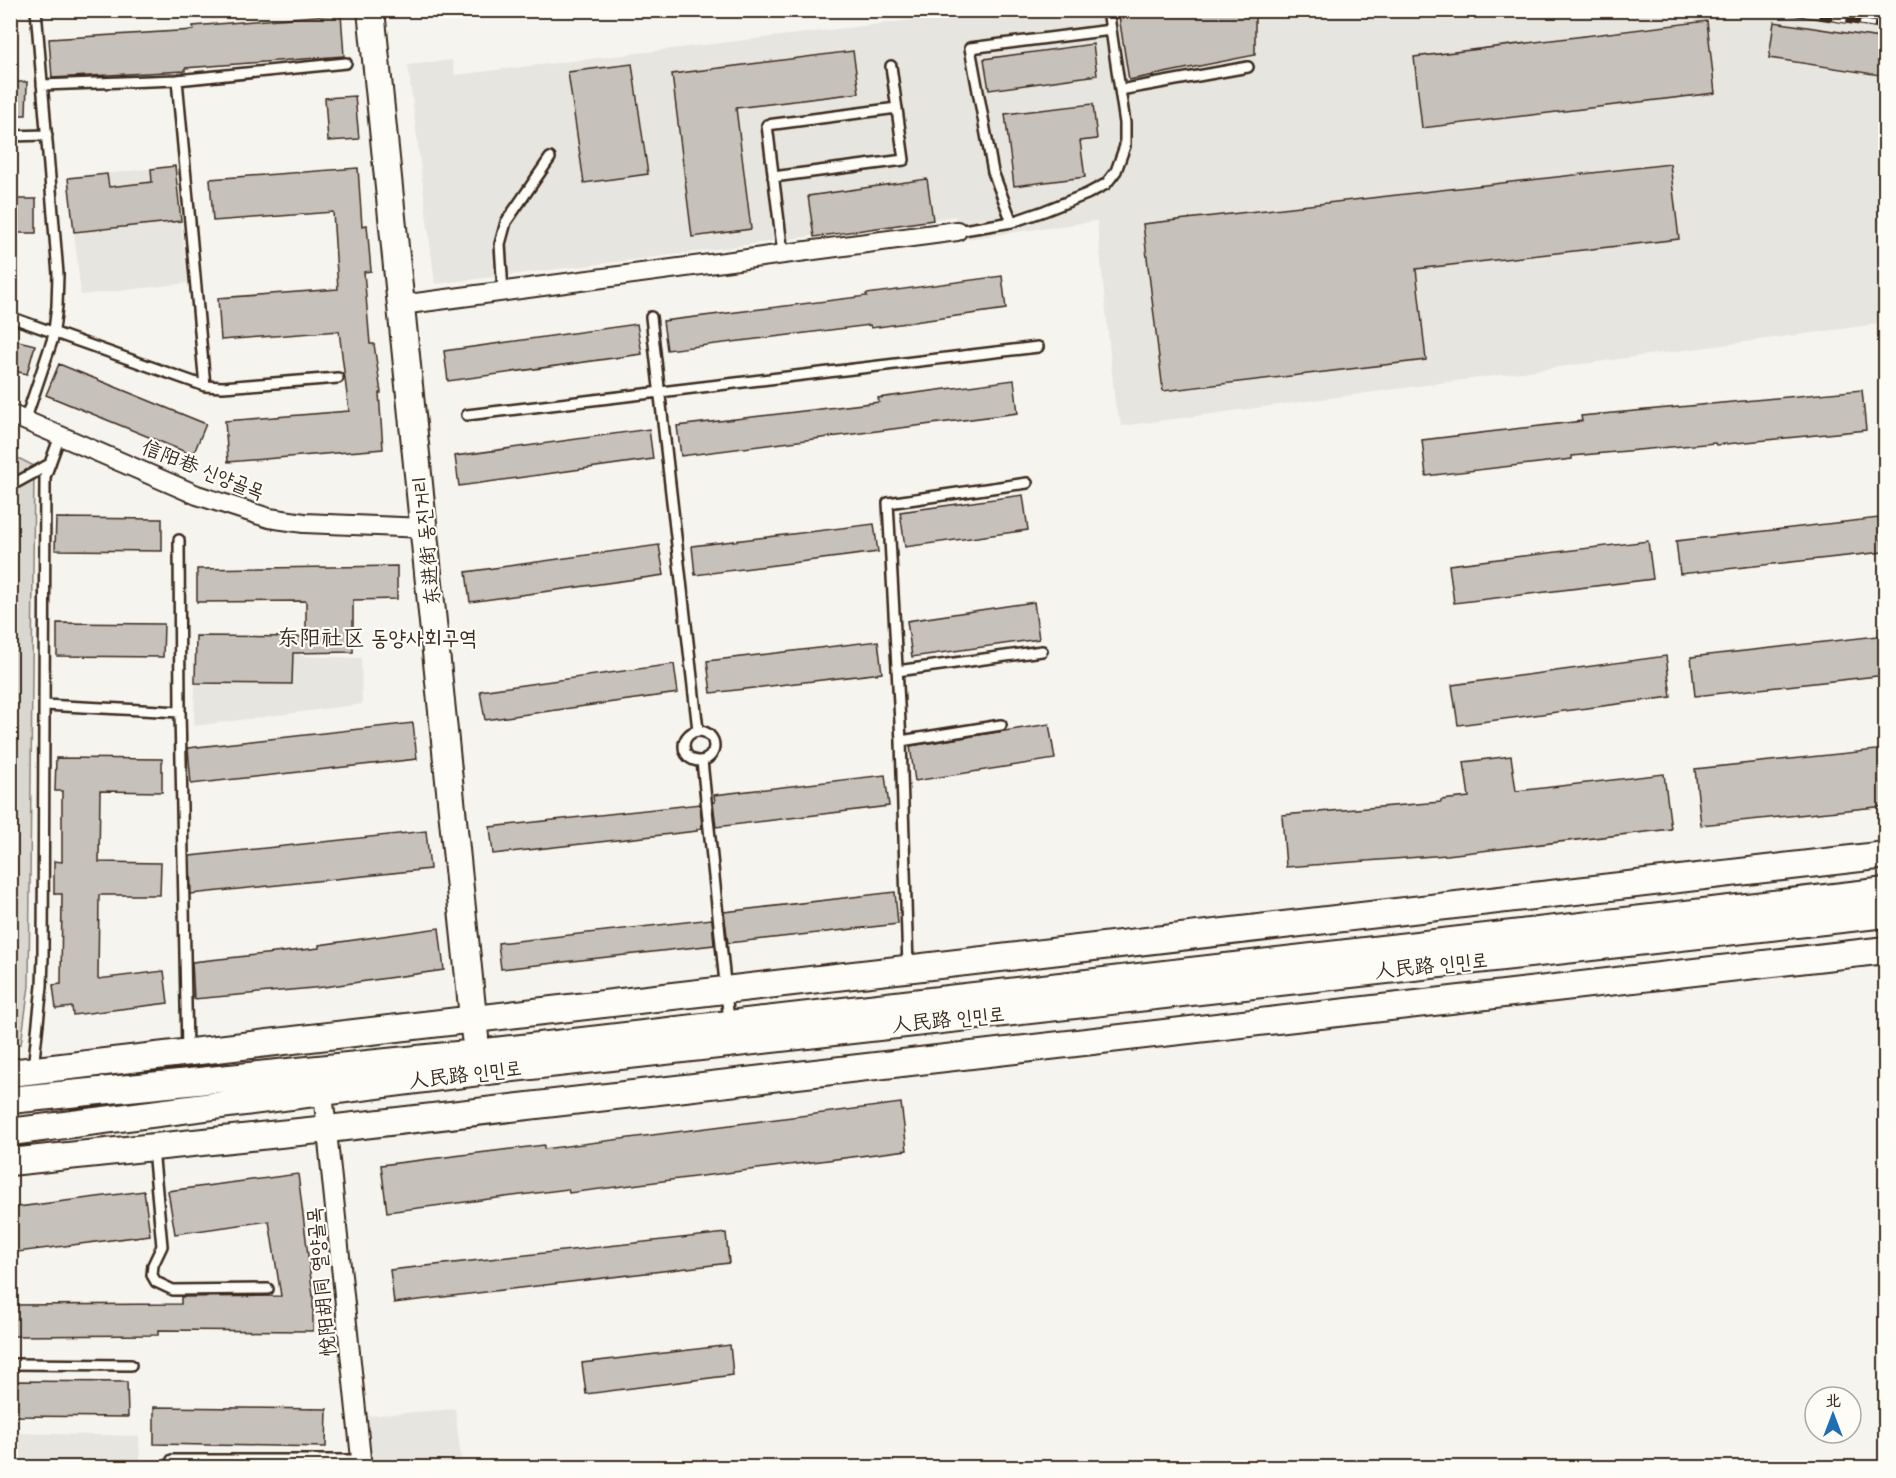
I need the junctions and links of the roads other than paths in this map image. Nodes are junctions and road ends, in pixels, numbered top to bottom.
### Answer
1 (36, 10) edge
2 (371, 10) edge
3 (1108, 10) edge
4 (1111, 30) junction
5 (346, 63) dead end
6 (891, 66) dead end
7 (1248, 67) dead end
8 (177, 80) junction
9 (42, 85) junction
10 (1120, 90) junction
11 (897, 108) junction
12 (46, 135) junction
13 (10, 136) edge
14 (550, 158) dead end
15 (773, 177) junction
16 (1012, 222) junction
17 (957, 231) joint
18 (783, 254) junction
19 (503, 292) junction
20 (401, 305) junction
21 (10, 317) edge
22 (651, 317) dead end
23 (54, 333) junction
24 (1038, 347) dead end
25 (338, 378) dead end
26 (205, 386) junction
27 (659, 392) junction
28 (467, 415) dead end
29 (18, 418) edge
30 (60, 436) junction
31 (50, 464) junction
32 (1027, 483) dead end
33 (10, 486) edge
34 (424, 528) junction
35 (179, 540) dead end
36 (1042, 651) dead end
37 (897, 671) junction
38 (44, 705) junction
39 (180, 712) junction
40 (1001, 725) dead end
41 (698, 730) junction
42 (901, 741) junction
43 (702, 761) junction
44 (1886, 855) edge
45 (1886, 891) edge
46 (1886, 914) edge
47 (1886, 950) edge
48 (908, 969) junction
49 (726, 990) junction
50 (473, 1020) junction
51 (729, 1024) junction
52 (187, 1053) junction
53 (130, 1060) junction
54 (478, 1062) junction
55 (22, 1072) edge
56 (134, 1088) junction
57 (323, 1093) junction
58 (10, 1100) edge
59 (328, 1129) junction
60 (10, 1132) edge
61 (153, 1147) junction
62 (10, 1162) edge
63 (268, 1289) dead end
64 (10, 1364) edge
65 (131, 1365) dead end
66 (172, 1460) dead end
67 (362, 1464) edge

1 - 9 lane
2 - 20 street, 东进街 동진거리
3 - 4 lane
4 - 10 lane
4 - 16 lane
5 - 8 lane
6 - 11 lane
7 - 10 lane
8 - 9 lane
8 - 26 lane
9 - 12 lane
10 - 16 lane
11 - 15 lane
11 - 15 lane
12 - 13 lane
12 - 23 lane
14 - 19 lane
15 - 18 lane
16 - 17 lane
17 - 18 street
18 - 19 street
19 - 20 street
20 - 34 street, 东进街 동진거리
21 - 23 lane
22 - 27 lane
23 - 26 lane
23 - 29 lane
24 - 27 lane
25 - 26 lane
27 - 28 lane
27 - 41 lane
29 - 30 street, 信阳巷 신양골목
30 - 31 lane
30 - 34 street, 信阳巷 신양골목
31 - 33 lane
31 - 38 lane
32 - 37 lane
34 - 50 street, 东进街 동진거리
35 - 39 lane
36 - 37 lane
37 - 42 lane
38 - 39 lane
38 - 55 lane
39 - 52 lane
40 - 42 lane
41 - 43 lane
41 - 43 lane
42 - 48 lane
43 - 49 lane
44 - 48 street
45 - 51 street, 人民路 인민로
46 - 54 street, 人民路 인민로
47 - 59 street
48 - 49 street
49 - 50 street
49 - 51 lane
50 - 52 street
50 - 54 street, 东进街 동진거리
51 - 54 street, 人民路 인민로
52 - 53 street
53 - 55 street
53 - 56 street
54 - 56 street, 人民路 인민로
54 - 57 street, 人民路 인민로
56 - 58 street, 人民路 인민로
57 - 59 street, 悦阳胡同 열양골목
57 - 60 street, 人民路 인민로
59 - 61 street
59 - 67 street, 悦阳胡同 열양골목
61 - 62 street
61 - 63 lane
64 - 65 lane
66 - 67 lane

